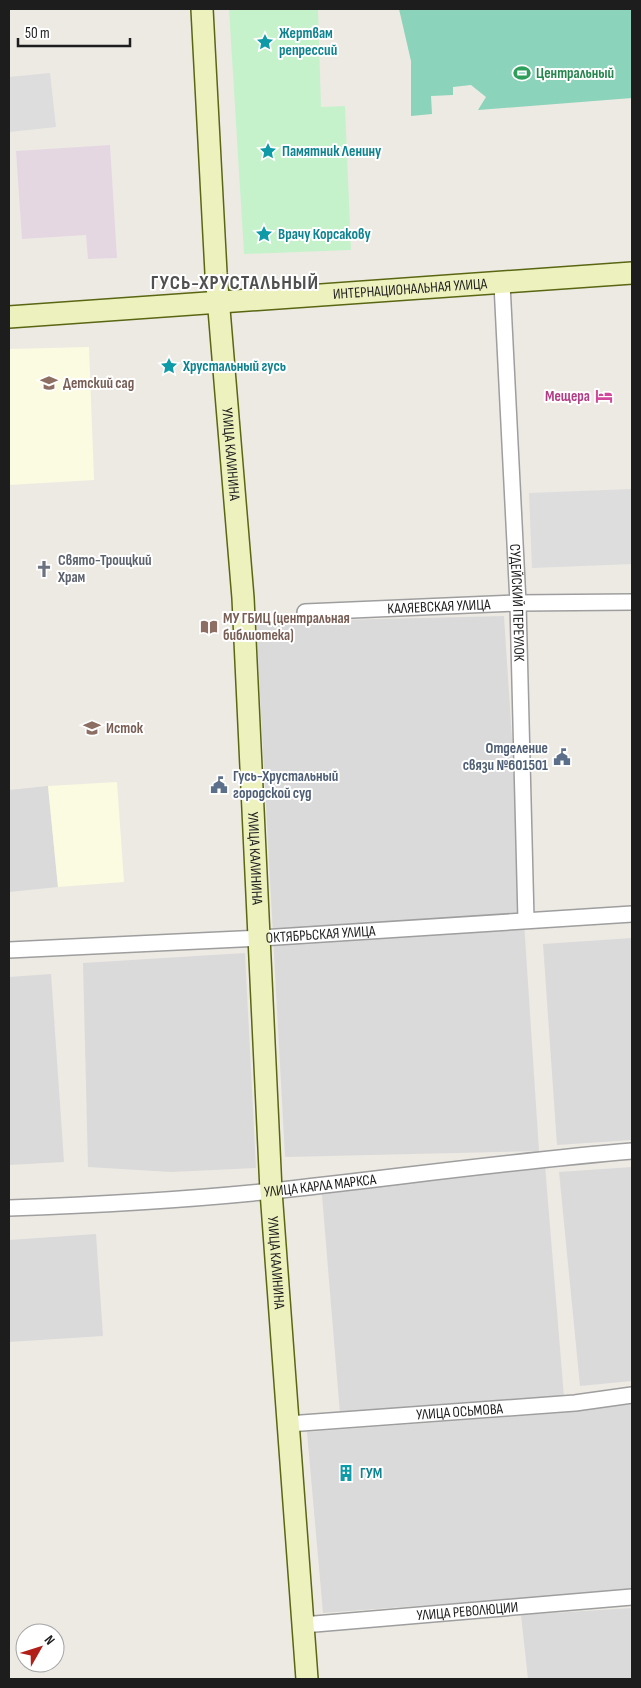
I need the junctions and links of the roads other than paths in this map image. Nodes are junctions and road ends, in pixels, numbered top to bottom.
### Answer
1 (202, 9) edge
2 (632, 273) edge
3 (502, 284) junction
4 (219, 302) junction
5 (9, 317) edge
6 (632, 602) edge
7 (518, 603) junction
8 (306, 612) dead end
9 (632, 914) edge
10 (526, 920) junction
11 (261, 938) junction
12 (9, 950) edge
13 (632, 1151) edge
14 (271, 1191) junction
15 (9, 1208) edge
16 (632, 1395) edge
17 (288, 1424) junction
18 (632, 1597) edge
19 (303, 1625) junction
20 (307, 1679) edge

1 - 4 street, УЛИЦА КАЛИНИНА
2 - 3 street, ИНТЕРНАЦИОНАЛЬНАЯ УЛИЦА
3 - 4 street, ИНТЕРНАЦИОНАЛЬНАЯ УЛИЦА
3 - 7 street, СУДЕЙСКИЙ ПЕРЕУЛОК
4 - 5 street, ИНТЕРНАЦИОНАЛЬНАЯ УЛИЦА
4 - 11 street, УЛИЦА КАЛИНИНА
6 - 7 street, КАЛЯЕВСКАЯ УЛИЦА
7 - 8 street, КАЛЯЕВСКАЯ УЛИЦА
7 - 10 street, СУДЕЙСКИЙ ПЕРЕУЛОК
9 - 10 street, ОКТЯБРЬСКАЯ УЛИЦА
10 - 11 street, ОКТЯБРЬСКАЯ УЛИЦА
11 - 12 street, ОКТЯБРЬСКАЯ УЛИЦА
11 - 14 street, УЛИЦА КАЛИНИНА
13 - 14 street, УЛИЦА КАРЛА МАРКСА
14 - 15 street, УЛИЦА КАРЛА МАРКСА
14 - 17 street, УЛИЦА КАЛИНИНА
16 - 17 street, УЛИЦА ОСЬМОВА
17 - 19 street, УЛИЦА КАЛИНИНА
18 - 19 street, УЛИЦА РЕВОЛЮЦИИ
19 - 20 street, УЛИЦА КАЛИНИНА

